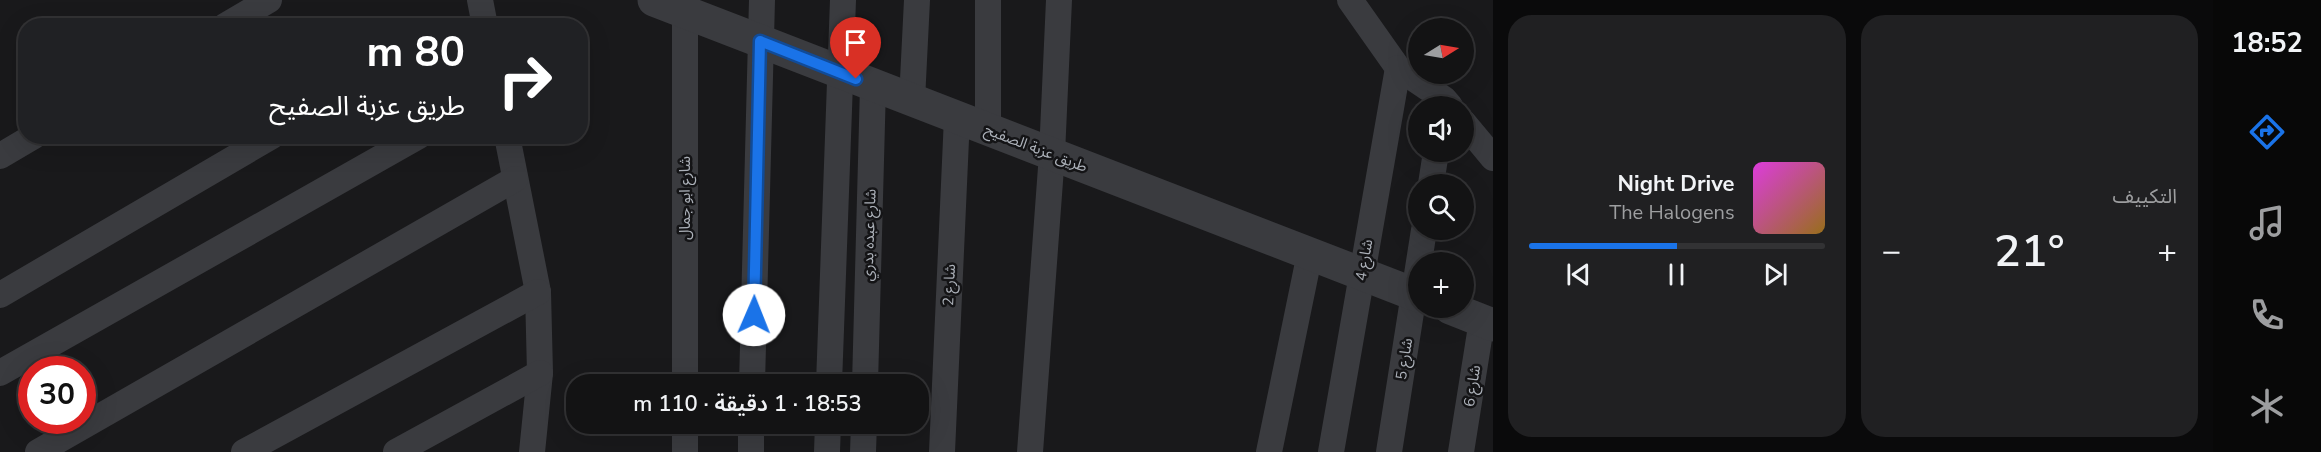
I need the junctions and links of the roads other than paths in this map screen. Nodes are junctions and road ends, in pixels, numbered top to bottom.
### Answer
1 (269, 0) edge
2 (654, 0) edge
3 (762, 0) edge
4 (843, 0) edge
5 (917, 0) edge
6 (988, 0) edge
7 (1059, 0) edge
8 (1350, 0) edge
9 (685, 12) junction
10 (239, 18) edge
11 (760, 41) junction
12 (1398, 68) junction
13 (839, 72) junction
14 (873, 86) junction
15 (1435, 96) edge
16 (912, 100) junction
17 (957, 117) junction
18 (988, 129) junction
19 (1474, 135) edge
20 (20, 144) edge
21 (258, 144) edge
22 (405, 144) edge
23 (508, 144) edge
24 (1052, 154) junction
25 (0, 156) edge
26 (1493, 158) edge
27 (515, 179) junction
28 (1310, 253) junction
29 (1362, 273) junction
30 (538, 292) junction
31 (1408, 292) edge
32 (0, 295) edge
33 (1412, 318) edge
34 (1487, 322) edge
35 (0, 373) edge
36 (540, 373) junction
37 (685, 374) edge
38 (752, 374) edge
39 (829, 374) edge
40 (865, 374) edge
41 (685, 434) edge
42 (751, 434) edge
43 (828, 434) edge
44 (864, 434) edge
45 (38, 452) edge
46 (244, 452) edge
47 (396, 452) edge
48 (532, 452) edge
49 (685, 452) edge
50 (751, 452) edge
51 (827, 452) edge
52 (863, 452) edge
53 (942, 452) edge
54 (1030, 452) edge
55 (1269, 452) edge
56 (1331, 452) edge
57 (1389, 452) edge
58 (1461, 452) edge

1 - 10 street
2 - 9 street, طريق عزبة الصفيح
3 - 11 street
4 - 13 street
5 - 16 street
6 - 18 street
7 - 24 street
8 - 12 street
9 - 11 street, طريق عزبة الصفيح
9 - 37 street, شارع ابو جمال
11 - 13 street, طريق عزبة الصفيح
11 - 38 street
12 - 15 street
12 - 29 street, شارع 4
13 - 14 street, طريق عزبة الصفيح
13 - 39 street
14 - 16 street, طريق عزبة الصفيح
14 - 40 street, شارع عبده بدري
16 - 17 street, طريق عزبة الصفيح
17 - 18 street, طريق عزبة الصفيح
17 - 53 street, شارع 2
18 - 24 street, طريق عزبة الصفيح
19 - 26 street
20 - 25 street
21 - 32 street
22 - 35 street
23 - 27 street
24 - 28 street, طريق عزبة الصفيح
24 - 54 street
27 - 30 street
27 - 45 street
28 - 29 street, طريق عزبة الصفيح
28 - 55 street
29 - 31 street, طريق عزبة الصفيح
29 - 56 street, شارع 4
30 - 36 street
30 - 46 street
33 - 57 street, شارع 5
34 - 58 street, شارع 6
36 - 47 street
36 - 48 street
41 - 49 street
42 - 50 street
43 - 51 street
44 - 52 street

